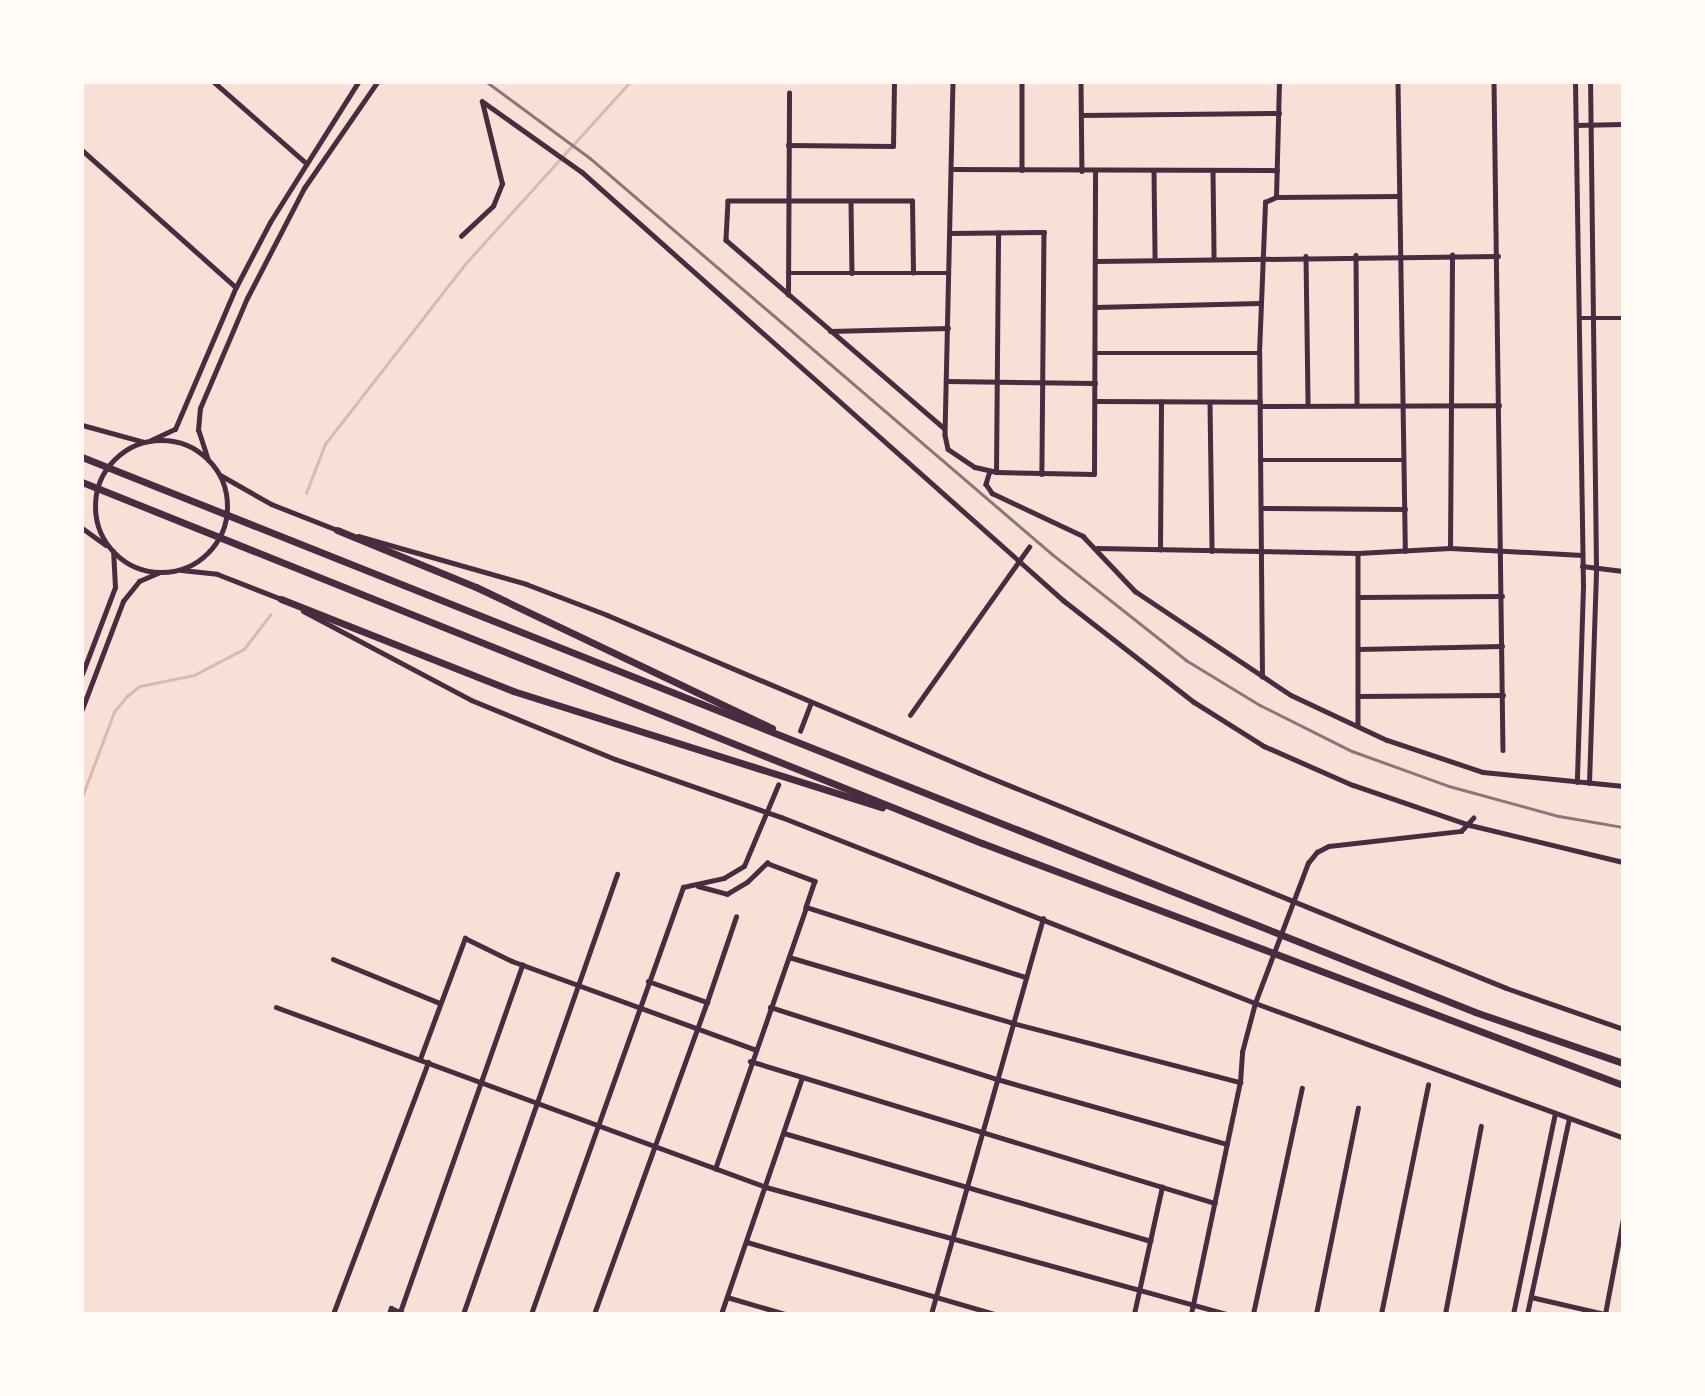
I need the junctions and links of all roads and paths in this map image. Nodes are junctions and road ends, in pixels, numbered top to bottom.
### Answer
1 (214, 82) edge
2 (358, 82) edge
3 (377, 82) edge
4 (894, 82) edge
5 (953, 82) edge
6 (1022, 82) edge
7 (1081, 82) edge
8 (1279, 82) edge
9 (1398, 82) edge
10 (1494, 82) edge
11 (1575, 82) edge
12 (1590, 82) edge
13 (789, 93) dead end
14 (1279, 113) junction
15 (1082, 115) junction
16 (1590, 124) junction
17 (1623, 124) edge
18 (1576, 125) junction
19 (788, 145) junction
20 (82, 150) edge
21 (305, 162) junction
22 (952, 169) junction
23 (1023, 170) junction
24 (1213, 170) junction
25 (1278, 170) junction
26 (1082, 171) junction
27 (1095, 171) junction
28 (1154, 171) junction
29 (1399, 196) junction
30 (1276, 197) junction
31 (788, 201) junction
32 (851, 202) junction
33 (950, 233) junction
34 (998, 233) junction
35 (461, 236) dead end
36 (258, 244) junction
37 (270, 253) junction
38 (1399, 254) junction
39 (1356, 255) junction
40 (1452, 255) junction
41 (1306, 256) junction
42 (1498, 256) junction
43 (1261, 257) junction
44 (1214, 258) junction
45 (1155, 259) junction
46 (1096, 261) junction
47 (788, 273) junction
48 (852, 273) junction
49 (913, 273) junction
50 (949, 273) junction
51 (236, 287) junction
52 (788, 295) junction
53 (1260, 303) junction
54 (1095, 307) junction
55 (1578, 318) junction
56 (1593, 318) junction
57 (1623, 318) edge
58 (948, 328) junction
59 (830, 331) junction
60 (1259, 353) junction
61 (1095, 354) junction
62 (209, 357) junction
63 (218, 362) junction
64 (947, 382) junction
65 (995, 382) junction
66 (1095, 383) junction
67 (1044, 384) junction
68 (1095, 401) junction
69 (1161, 402) junction
70 (1210, 402) junction
71 (1260, 404) junction
72 (1308, 405) junction
73 (1357, 405) junction
74 (1401, 405) junction
75 (1451, 405) junction
76 (1499, 405) junction
77 (82, 425) edge
78 (945, 429) junction
79 (148, 441) junction
80 (82, 457) edge
81 (208, 460) junction
82 (1260, 460) junction
83 (1404, 460) junction
84 (993, 472) junction
85 (219, 474) junction
86 (1042, 474) junction
87 (82, 482) edge
88 (1261, 508) junction
89 (1405, 509) junction
90 (1050, 522) junction
91 (82, 528) edge
92 (1044, 529) dead end
93 (337, 530) junction
94 (1029, 547) dead end
95 (1096, 548) junction
96 (1450, 548) junction
97 (111, 550) junction
98 (1160, 550) junction
99 (1502, 550) junction
100 (1212, 551) junction
101 (1405, 551) junction
102 (1262, 552) junction
103 (1358, 553) junction
104 (1582, 555) junction
105 (1017, 560) junction
106 (1582, 566) junction
107 (1596, 567) junction
108 (178, 570) junction
109 (1623, 571) edge
110 (161, 572) junction
111 (1502, 596) junction
112 (1358, 597) junction
113 (281, 599) junction
114 (1502, 646) junction
115 (1358, 649) junction
116 (82, 674) edge
117 (1262, 678) junction
118 (1503, 695) junction
119 (1358, 696) junction
120 (811, 704) junction
121 (82, 709) edge
122 (910, 715) dead end
123 (1358, 726) junction
124 (800, 731) dead end
125 (814, 749) junction
126 (1503, 750) dead end
127 (1577, 782) junction
128 (1590, 783) junction
129 (778, 785) dead end
130 (1623, 786) edge
131 (766, 812) junction
132 (1473, 818) dead end
133 (926, 821) junction
134 (1470, 825) junction
135 (1623, 862) edge
136 (617, 874) dead end
137 (694, 885) junction
138 (1293, 900) junction
139 (806, 907) junction
140 (736, 917) dead end
141 (1043, 918) junction
142 (789, 957) junction
143 (333, 959) dead end
144 (522, 965) junction
145 (1026, 977) junction
146 (649, 981) junction
147 (578, 985) junction
148 (707, 1002) junction
149 (440, 1003) junction
150 (1255, 1003) junction
151 (276, 1007) dead end
152 (639, 1007) junction
153 (770, 1007) junction
154 (1013, 1023) junction
155 (698, 1029) junction
156 (1623, 1029) edge
157 (754, 1049) junction
158 (420, 1059) junction
159 (750, 1061) junction
160 (428, 1062) junction
161 (1623, 1063) edge
162 (802, 1078) junction
163 (997, 1079) junction
164 (479, 1080) junction
165 (1240, 1082) junction
166 (1428, 1085) dead end
167 (1623, 1085) edge
168 (1302, 1088) dead end
169 (536, 1101) junction
170 (1358, 1108) dead end
171 (1555, 1113) junction
172 (1569, 1118) junction
173 (596, 1125) junction
174 (1481, 1126) dead end
175 (982, 1132) junction
176 (783, 1133) junction
177 (1623, 1138) edge
178 (1227, 1144) junction
179 (656, 1148) junction
180 (715, 1169) junction
181 (766, 1187) junction
182 (1162, 1187) junction
183 (966, 1189) junction
184 (1214, 1203) junction
185 (1623, 1219) edge
186 (951, 1241) junction
187 (1150, 1241) junction
188 (747, 1242) junction
189 (1620, 1252) edge
190 (1139, 1291) junction
191 (727, 1297) junction
192 (936, 1297) junction
193 (1531, 1297) junction
194 (1193, 1306) junction
195 (402, 1313) edge
196 (333, 1314) edge
197 (389, 1314) edge
198 (463, 1314) edge
199 (531, 1314) edge
200 (594, 1314) edge
201 (722, 1314) edge
202 (785, 1314) edge
203 (931, 1314) edge
204 (995, 1314) edge
205 (1134, 1314) edge
206 (1191, 1314) edge
207 (1226, 1314) edge
208 (1253, 1314) edge
209 (1316, 1314) edge
210 (1381, 1314) edge
211 (1444, 1314) edge
212 (1513, 1314) edge
213 (1527, 1314) edge
214 (1605, 1314) edge

1 - 21 street
2 - 21 street
3 - 37 street
4 - 19 street
5 - 22 street
6 - 23 street
7 - 15 street
8 - 14 street
9 - 29 street
10 - 42 street
11 - 18 street
12 - 16 street
13 - 19 street
14 - 15 street
14 - 25 street
15 - 26 street
16 - 17 street
16 - 18 street
16 - 56 street
18 - 55 street
19 - 31 street
20 - 51 street
21 - 36 street
22 - 23 street
22 - 33 street
23 - 26 street
24 - 25 street
24 - 28 street
24 - 44 street
25 - 30 street
26 - 27 street
27 - 28 street
27 - 46 street
28 - 45 street
29 - 30 street
29 - 38 street
30 - 43 street
31 - 32 street
31 - 47 street
31 - 52 street
32 - 48 street
32 - 49 street
33 - 34 street
33 - 50 street
34 - 65 street
34 - 67 street
35 - 105 street
36 - 37 street
36 - 51 street
37 - 63 street
38 - 39 street
38 - 40 street
38 - 74 street
39 - 41 street
39 - 73 street
40 - 42 street
40 - 75 street
41 - 43 street
41 - 72 street
42 - 76 street
43 - 44 street
43 - 53 street
44 - 45 street
45 - 46 street
46 - 54 street
47 - 48 street
47 - 52 street
48 - 49 street
49 - 50 street
50 - 58 street
51 - 62 street
52 - 59 street
53 - 54 street
53 - 60 street
54 - 61 street
55 - 56 street
55 - 104 street
56 - 57 street
56 - 107 street
58 - 59 street
58 - 64 street
59 - 78 street
60 - 61 street
60 - 71 street
61 - 66 street
62 - 63 street
62 - 79 street
63 - 81 street
64 - 65 street
64 - 78 street
65 - 67 street
65 - 84 street
66 - 67 street
66 - 68 street
67 - 86 street
68 - 69 street
68 - 86 street
69 - 70 street
69 - 98 street
70 - 71 street
70 - 100 street
71 - 72 street
71 - 82 street
72 - 73 street
73 - 74 street
74 - 75 street
74 - 83 street
75 - 76 street
75 - 96 street
76 - 99 street
77 - 79 street
78 - 84 street
79 - 81 street
79 - 97 street
80 - 125 highway
81 - 85 street
82 - 83 street
82 - 88 street
83 - 89 street
84 - 86 street
84 - 90 street
85 - 93 street
85 - 108 street
87 - 133 highway
88 - 89 street
88 - 102 street
89 - 101 street
90 - 92 street
90 - 95 street
91 - 97 street
93 - 120 street
93 - 125 highway
94 - 105 street
95 - 98 street
95 - 117 street
96 - 99 street
96 - 101 street
97 - 110 street
97 - 116 street
98 - 100 street
99 - 104 street
99 - 111 street
100 - 102 street
101 - 103 street
102 - 103 street
102 - 117 street
103 - 112 street
104 - 106 street
105 - 122 street
105 - 134 street
106 - 107 street
106 - 127 street
107 - 109 street
107 - 128 street
108 - 110 street
108 - 113 street
110 - 121 street
111 - 112 street
111 - 114 street
112 - 115 street
113 - 131 street
113 - 133 highway
114 - 115 street
114 - 118 street
115 - 119 street
117 - 123 street
118 - 119 street
118 - 126 street
119 - 123 street
120 - 124 street
120 - 138 street
123 - 127 street
125 - 161 highway
127 - 128 street
128 - 130 street
129 - 131 street
131 - 137 street
131 - 141 street
132 - 134 street
133 - 167 highway
134 - 135 street
134 - 138 street
136 - 147 street
137 - 139 street
137 - 146 street
138 - 150 street
138 - 156 street
139 - 142 street
139 - 145 street
140 - 148 street
141 - 145 street
141 - 150 street
142 - 153 street
142 - 154 street
143 - 149 street
144 - 147 street
144 - 149 street
144 - 164 street
145 - 154 street
146 - 148 street
146 - 152 street
147 - 152 street
147 - 169 street
148 - 155 street
149 - 158 street
150 - 165 street
150 - 171 street
151 - 158 street
152 - 155 street
152 - 173 street
153 - 157 street
153 - 163 street
154 - 163 street
154 - 165 street
155 - 157 street
155 - 179 street
157 - 159 street
158 - 160 street
159 - 162 street
159 - 180 street
160 - 164 street
160 - 196 street
162 - 175 street
162 - 176 street
163 - 175 street
163 - 178 street
164 - 169 street
164 - 195 street
165 - 178 street
166 - 210 street
168 - 208 street
169 - 173 street
169 - 198 street
170 - 209 street
171 - 172 street
171 - 212 street
172 - 177 street
172 - 193 street
173 - 179 street
173 - 199 street
174 - 211 street
175 - 182 street
175 - 183 street
176 - 181 street
176 - 183 street
178 - 184 street
179 - 180 street
179 - 200 street
180 - 181 street
181 - 186 street
181 - 188 street
182 - 184 street
182 - 187 street
183 - 186 street
183 - 187 street
184 - 194 street
185 - 189 street
186 - 190 street
186 - 192 street
187 - 190 street
188 - 191 street
188 - 192 street
189 - 214 street
190 - 194 street
190 - 205 street
191 - 201 street
191 - 202 street
192 - 203 street
192 - 204 street
193 - 213 street
193 - 214 street
194 - 206 street
194 - 207 street
195 - 197 street

